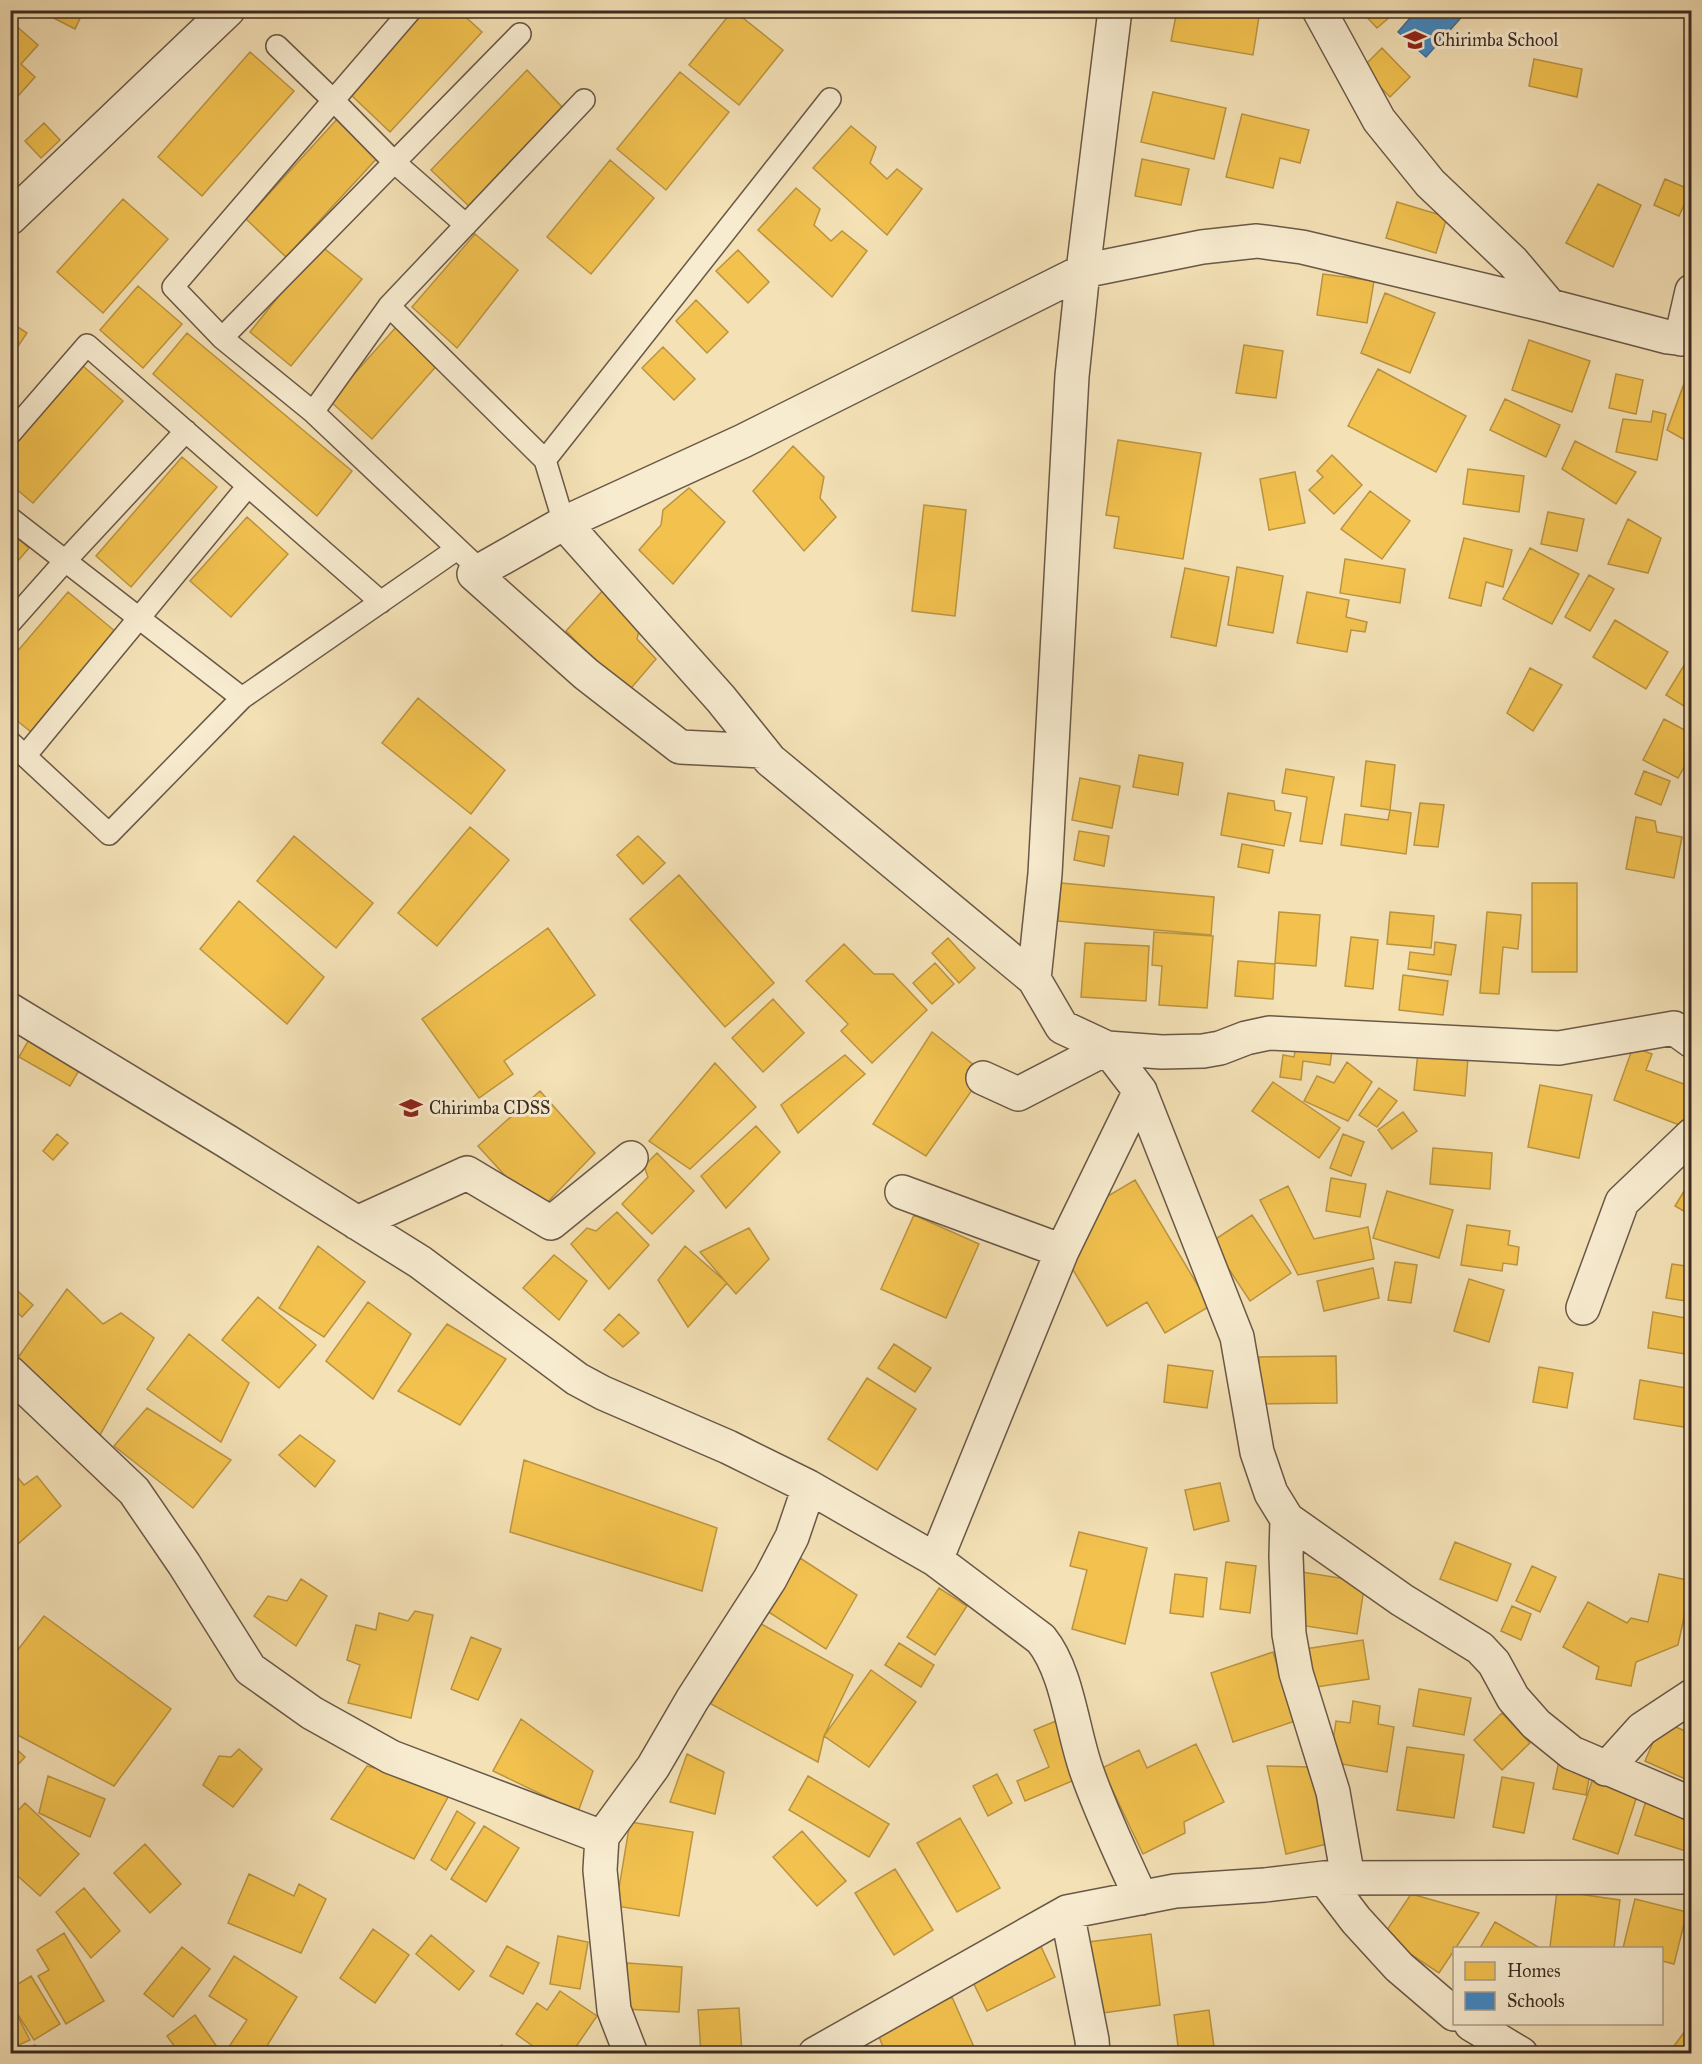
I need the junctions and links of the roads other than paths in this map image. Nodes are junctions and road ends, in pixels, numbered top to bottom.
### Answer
1 (411, 10) edge
2 (1115, 10) edge
3 (1319, 10) edge
4 (220, 14) edge
5 (520, 34) dead end
6 (277, 46) dead end
7 (830, 99) dead end
8 (333, 100) junction
9 (584, 100) dead end
10 (394, 162) junction
11 (10, 218) edge
12 (466, 225) junction
13 (1083, 271) junction
14 (1692, 291) edge
15 (389, 306) junction
16 (1550, 306) junction
17 (222, 338) junction
18 (1683, 343) edge
19 (313, 412) junction
20 (186, 431) junction
21 (10, 434) edge
22 (545, 460) junction
23 (248, 486) junction
24 (10, 518) edge
25 (564, 523) junction
26 (469, 560) junction
27 (66, 561) junction
28 (381, 602) junction
29 (139, 616) junction
30 (10, 623) edge
31 (242, 698) junction
32 (18, 749) edge
33 (763, 751) junction
34 (1034, 979) junction
35 (10, 1010) edge
36 (1692, 1041) edge
37 (1107, 1048) junction
38 (983, 1078) dead end
39 (1140, 1091) junction
40 (1692, 1135) edge
41 (631, 1158) dead end
42 (902, 1192) dead end
43 (357, 1222) junction
44 (1062, 1251) junction
45 (1583, 1308) dead end
46 (10, 1373) edge
47 (809, 1487) junction
48 (1287, 1519) junction
49 (936, 1560) junction
50 (1692, 1695) edge
51 (1606, 1769) junction
52 (1692, 1804) edge
53 (602, 1837) junction
54 (1692, 1877) edge
55 (1336, 1878) junction
56 (1141, 1898) junction
57 (1067, 1912) junction
58 (1453, 2012) edge
59 (1483, 2038) edge
60 (631, 2054) edge
61 (815, 2054) edge
62 (1093, 2054) edge
63 (1521, 2054) edge

1 - 8 lane
2 - 13 street
3 - 16 street
4 - 11 street
5 - 10 lane
6 - 8 lane
7 - 22 lane
8 - 10 lane
8 - 17 lane
9 - 12 lane
10 - 12 lane
10 - 17 lane
12 - 15 lane
13 - 16 street
13 - 25 street
13 - 34 street
14 - 18 street
15 - 19 lane
15 - 22 lane
16 - 18 street
17 - 19 lane
19 - 26 lane
20 - 21 lane
20 - 23 lane
20 - 27 lane
22 - 25 lane
23 - 28 lane
23 - 29 lane
24 - 27 lane
25 - 26 street
25 - 33 street
26 - 28 lane
26 - 33 street
27 - 29 lane
27 - 30 lane
28 - 31 lane
29 - 31 lane
29 - 32 lane
31 - 32 lane
33 - 34 street
34 - 37 street
35 - 43 street
36 - 37 street
37 - 38 street
37 - 39 street
39 - 44 street
39 - 48 street
40 - 45 street
41 - 43 street
42 - 44 street
43 - 47 street
44 - 49 street
46 - 53 street
47 - 49 street
47 - 53 street
48 - 51 street
48 - 55 street
49 - 56 street
50 - 51 street
51 - 52 street
53 - 60 street
54 - 55 street
55 - 56 street
55 - 58 street
56 - 57 street
57 - 61 street
57 - 62 street
59 - 63 street

